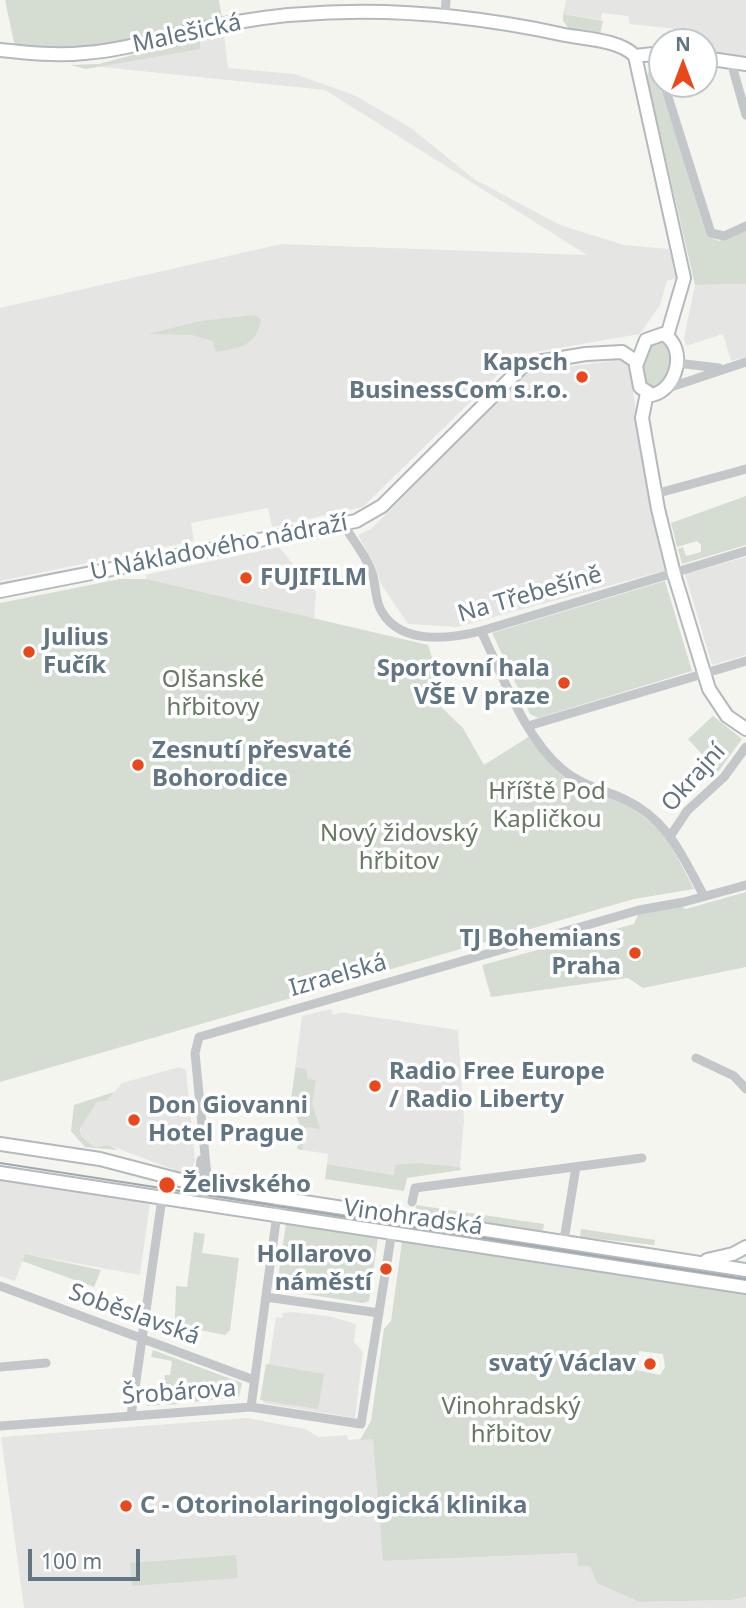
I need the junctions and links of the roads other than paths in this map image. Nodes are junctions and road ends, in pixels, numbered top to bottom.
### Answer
1 (446, 0) edge
2 (445, 17) junction
3 (0, 50) edge
4 (648, 54) edge
5 (635, 56) junction
6 (718, 60) edge
7 (731, 62) junction
8 (746, 64) edge
9 (668, 98) edge
10 (746, 115) edge
11 (746, 226) edge
12 (667, 336) junction
13 (644, 343) junction
14 (586, 354) junction
15 (637, 362) junction
16 (746, 362) edge
17 (677, 363) junction
18 (724, 369) junction
19 (665, 389) junction
20 (647, 393) junction
21 (746, 469) edge
22 (655, 494) junction
23 (344, 524) junction
24 (746, 551) edge
25 (674, 574) junction
26 (0, 591) edge
27 (481, 631) junction
28 (746, 661) edge
29 (704, 674) junction
30 (528, 726) junction
31 (746, 729) edge
32 (746, 747) edge
33 (671, 835) junction
34 (746, 885) edge
35 (704, 896) junction
36 (696, 1058) dead end
37 (745, 1083) edge
38 (0, 1144) edge
39 (202, 1144) junction
40 (642, 1158) dead end
41 (576, 1167) junction
42 (0, 1173) edge
43 (176, 1181) junction
44 (206, 1187) junction
45 (163, 1196) junction
46 (279, 1199) junction
47 (412, 1202) dead end
48 (205, 1203) junction
49 (277, 1214) junction
50 (392, 1231) junction
51 (564, 1240) junction
52 (746, 1247) edge
53 (689, 1261) junction
54 (746, 1270) edge
55 (743, 1284) edge
56 (0, 1286) edge
57 (266, 1297) junction
58 (379, 1313) junction
59 (142, 1338) junction
60 (46, 1363) dead end
61 (0, 1367) edge
62 (254, 1380) junction
63 (250, 1407) junction
64 (131, 1416) junction
65 (0, 1426) edge

1 - 2 street
2 - 3 street, Malešická
2 - 5 street, Malešická
4 - 5 street
5 - 12 street
6 - 7 street
7 - 8 street
7 - 10 street
9 - 11 street
12 - 13 street
12 - 17 street
13 - 14 street
13 - 15 street
14 - 15 street
14 - 23 street, U Nákladového nádraží
15 - 20 street
16 - 18 street
17 - 18 street
17 - 19 street
18 - 19 street
19 - 20 street
20 - 22 street
21 - 22 street
22 - 25 street
23 - 26 street, U Nákladového nádraží
23 - 27 street, Na Třebešíně
24 - 25 street, Na Třebešíně
25 - 27 street, Na Třebešíně
25 - 29 street
27 - 30 street
28 - 29 street
29 - 30 street
29 - 31 street
30 - 33 street
32 - 33 street, Okrajní
33 - 35 street
34 - 35 street, Izraelská
35 - 39 street, Izraelská
36 - 37 street
38 - 43 street, Vinohradská
39 - 43 street
39 - 44 street
40 - 41 street
41 - 47 street
41 - 51 street
42 - 45 street, Vinohradská
43 - 44 street, Vinohradská
43 - 45 street
44 - 46 street, Vinohradská
44 - 48 street
45 - 48 street, Vinohradská
45 - 59 street
46 - 49 street
46 - 51 street, Vinohradská
48 - 49 street, Vinohradská
49 - 50 street, Vinohradská
49 - 57 street
50 - 55 street, Vinohradská
50 - 58 street
51 - 53 street, Vinohradská
52 - 53 street
53 - 54 street, Vinohradská
56 - 59 street, Soběslavská
57 - 58 street
57 - 62 street
58 - 63 street, Šrobárova
59 - 62 street, Soběslavská
59 - 64 street
60 - 61 street
62 - 63 street
63 - 64 street, Šrobárova
64 - 65 street, Šrobárova

